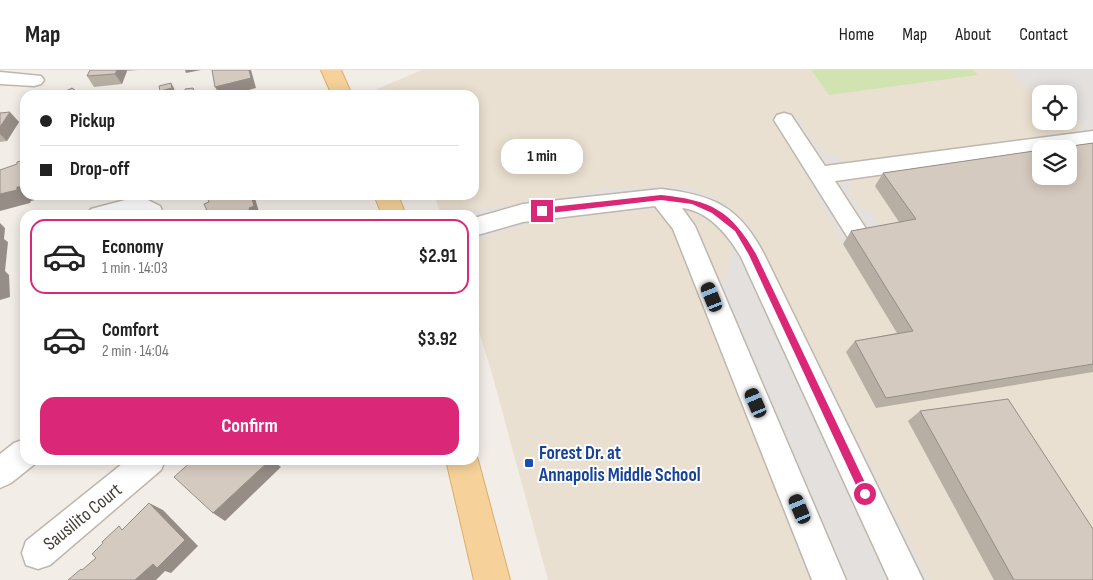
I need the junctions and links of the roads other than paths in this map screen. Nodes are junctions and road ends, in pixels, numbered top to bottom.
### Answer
1 (332, 70) edge
2 (0, 78) edge
3 (34, 80) dead end
4 (340, 90) edge
5 (784, 120) dead end
6 (1093, 138) edge
7 (820, 175) junction
8 (661, 197) junction
9 (118, 210) edge
10 (149, 210) edge
11 (479, 226) edge
12 (858, 235) edge
13 (20, 457) edge
14 (144, 465) edge
15 (463, 465) edge
16 (0, 473) edge
17 (38, 552) dead end
18 (492, 580) edge
19 (829, 580) edge
20 (906, 580) edge

1 - 4 main road
2 - 3 street
5 - 7 lane
6 - 7 street
7 - 12 lane
8 - 11 street
8 - 19 street
8 - 20 street
9 - 10 street
13 - 16 street
14 - 17 street, Sausilito Court
15 - 18 main road

